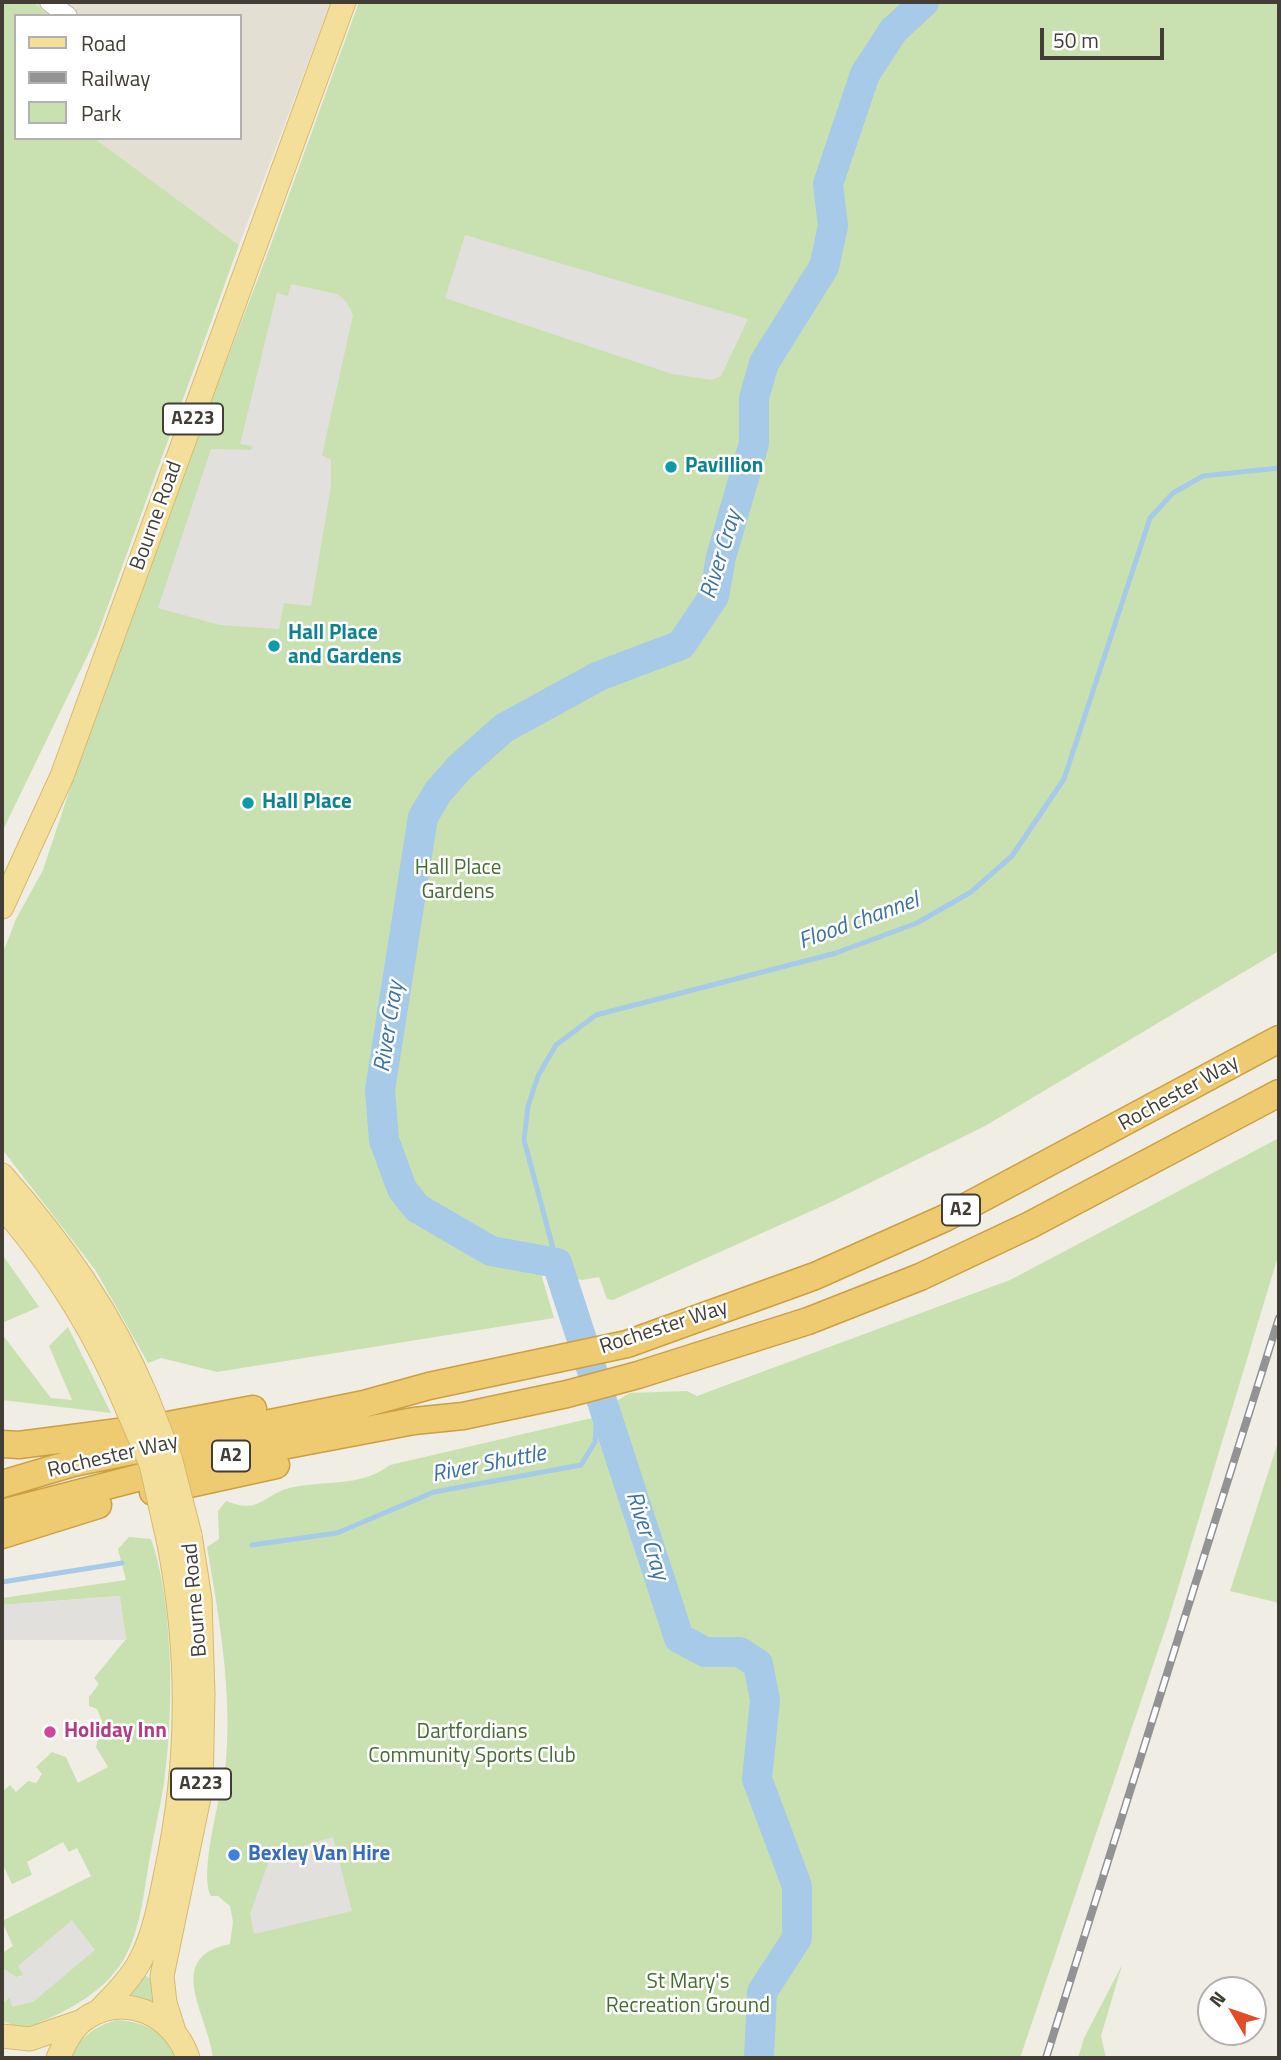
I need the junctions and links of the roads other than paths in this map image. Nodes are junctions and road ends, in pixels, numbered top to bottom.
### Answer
1 (49, 2) edge
2 (344, 2) edge
3 (65, 14) edge
4 (2, 907) edge
5 (1279, 1039) edge
6 (1279, 1093) edge
7 (2, 1175) edge
8 (2, 1206) edge
9 (429, 1386) junction
10 (137, 1403) junction
11 (463, 1416) junction
12 (2, 1444) edge
13 (2, 1484) edge
14 (2, 1513) edge
15 (2, 1535) edge
16 (90, 2017) junction
17 (173, 2028) junction
18 (2, 2036) edge
19 (58, 2058) edge
20 (188, 2058) edge

1 - 3 street
2 - 4 main road, Bourne Road / A223
5 - 9 highway, Rochester Way / A2
6 - 11 highway, Rochester Way / A2
7 - 10 main road, Bourne Road / A223
8 - 10 main road, Bourne Road / A223
9 - 12 highway
9 - 13 highway, Rochester Way / A2
10 - 16 main road, Bourne Road / A223, bridge
10 - 17 main road, Bourne Road / A223, bridge
11 - 14 highway, Rochester Way / A2
11 - 15 highway
16 - 17 main road
16 - 18 main road, A223
16 - 19 main road, Bourne Road
17 - 20 main road, Bourne Road

